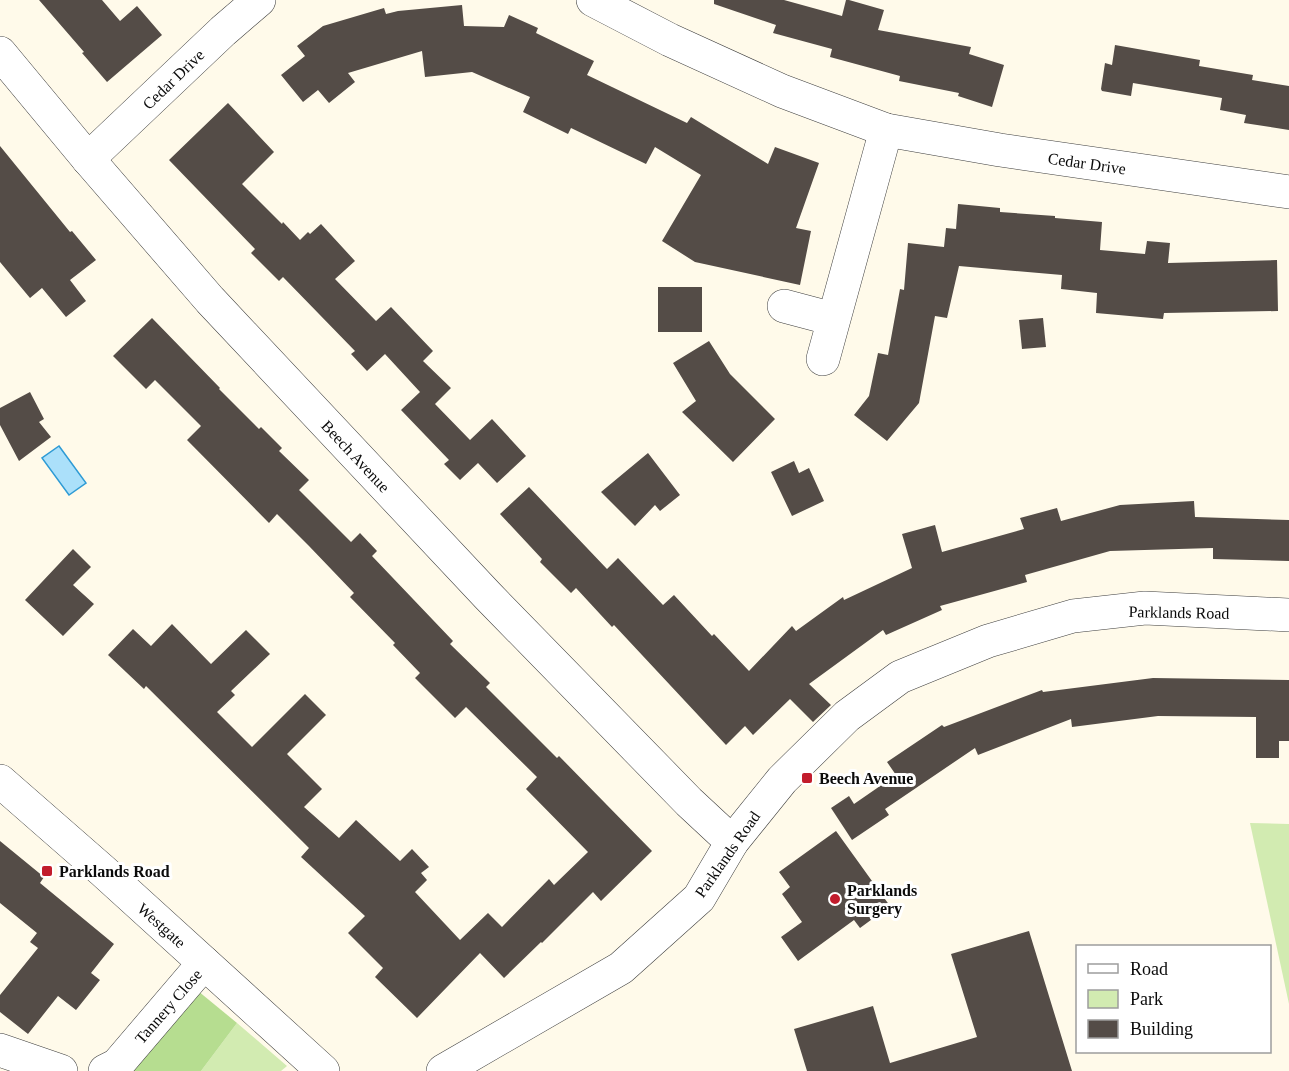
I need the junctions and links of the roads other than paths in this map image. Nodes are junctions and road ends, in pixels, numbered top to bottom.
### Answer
1 (260, 0) edge
2 (593, 0) edge
3 (0, 53) edge
4 (886, 130) junction
5 (88, 159) junction
6 (1289, 192) edge
7 (784, 306) dead end
8 (833, 319) junction
9 (824, 359) dead end
10 (1289, 615) edge
11 (0, 781) edge
12 (732, 842) junction
13 (204, 963) junction
14 (0, 1050) edge
15 (61, 1071) edge
16 (105, 1071) edge
17 (323, 1071) edge
18 (443, 1071) edge

1 - 5 street, Cedar Drive
2 - 4 street, Cedar Drive
3 - 5 street, Beech Avenue
4 - 6 street, Cedar Drive
4 - 8 street
5 - 12 street, Beech Avenue
7 - 8 street
8 - 9 street
10 - 12 street, Parklands Road
11 - 13 street, Westgate
12 - 18 street, Parklands Road
13 - 16 street, Tannery Close
13 - 17 street, Westgate
14 - 15 street

